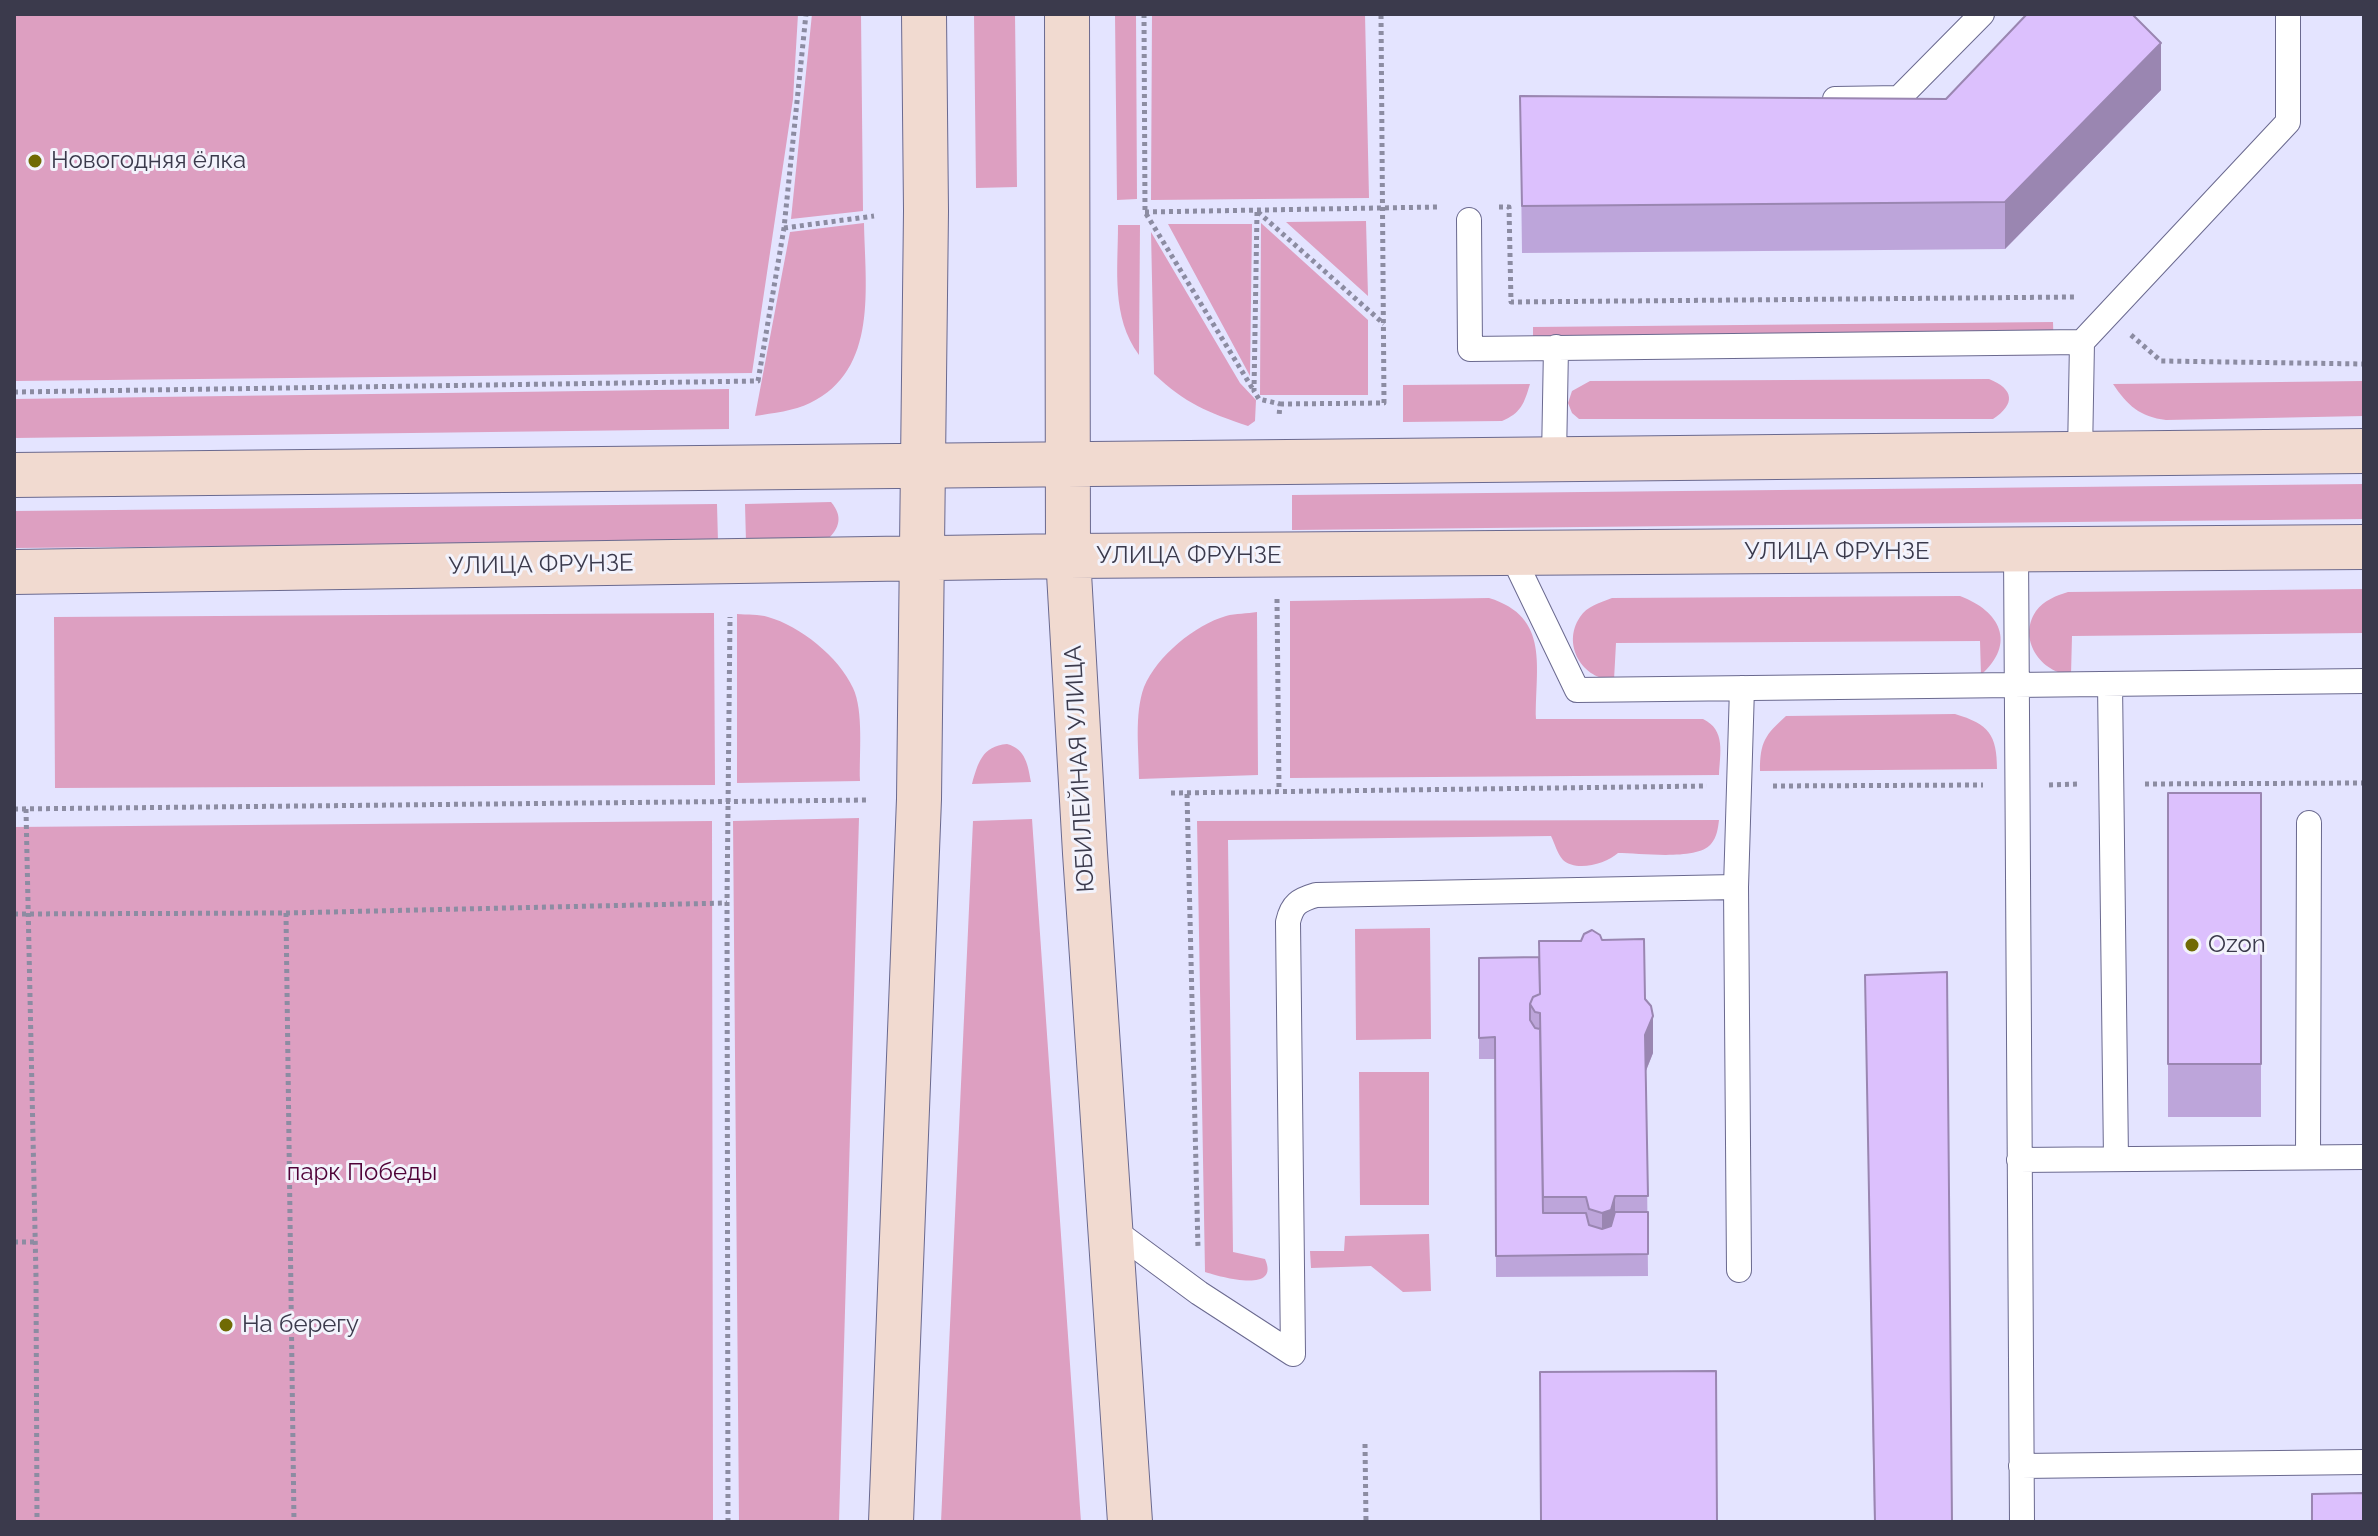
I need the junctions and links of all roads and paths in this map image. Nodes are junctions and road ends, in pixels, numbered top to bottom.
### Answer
1 (806, 14) edge
2 (924, 14) edge
3 (1067, 14) edge
4 (1144, 14) edge
5 (1381, 14) edge
6 (1982, 14) edge
7 (2288, 14) edge
8 (1810, 99) edge
9 (1446, 207) dead end
10 (1493, 207) dead end
11 (1383, 208) junction
12 (1145, 212) junction
13 (1257, 212) junction
14 (874, 216) dead end
15 (1469, 220) dead end
16 (784, 228) junction
17 (2108, 314) junction
18 (1384, 324) junction
19 (2082, 342) junction
20 (1556, 347) junction
21 (2364, 364) edge
22 (1254, 391) junction
23 (14, 392) edge
24 (1280, 404) junction
25 (2364, 451) edge
26 (2080, 454) junction
27 (1554, 458) junction
28 (1278, 461) junction
29 (1069, 463) junction
30 (924, 464) junction
31 (14, 475) edge
32 (2364, 547) edge
33 (2016, 551) junction
34 (1512, 555) junction
35 (1068, 556) junction
36 (921, 560) junction
37 (14, 572) edge
38 (1277, 601) dead end
39 (730, 617) dead end
40 (2364, 681) edge
41 (2110, 684) junction
42 (2017, 685) junction
43 (1742, 688) junction
44 (1279, 790) dead end
45 (1171, 793) dead end
46 (869, 800) dead end
47 (728, 803) junction
48 (14, 809) edge
49 (26, 809) junction
50 (2309, 823) dead end
51 (1736, 887) junction
52 (727, 903) junction
53 (286, 913) junction
54 (14, 914) edge
55 (28, 914) junction
56 (2308, 1157) junction
57 (2364, 1157) edge
58 (2116, 1159) junction
59 (2019, 1160) junction
60 (1111, 1228) junction
61 (14, 1242) edge
62 (35, 1242) junction
63 (1739, 1270) dead end
64 (1199, 1293) junction
65 (1365, 1444) dead end
66 (2364, 1462) edge
67 (2021, 1466) junction
68 (37, 1522) edge
69 (294, 1522) edge
70 (728, 1522) edge
71 (891, 1522) edge
72 (1130, 1522) edge
73 (1366, 1522) edge
74 (2022, 1522) edge

1 - 16 path
2 - 30 main road
3 - 29 main road, ЮБИЛЕЙНАЯ УЛИЦА
4 - 12 path
5 - 11 path
6 - 8 lane
7 - 17 lane
9 - 11 path
10 - 17 path
11 - 13 path
11 - 18 path
12 - 13 path
12 - 22 path
13 - 18 path
13 - 22 path
14 - 16 path
15 - 20 lane
16 - 23 path
17 - 19 lane
17 - 21 path
18 - 24 path
19 - 20 lane
19 - 26 lane
20 - 27 lane
22 - 24 path
24 - 28 path
25 - 26 main road
26 - 27 main road
27 - 28 main road
28 - 29 main road
29 - 30 main road
29 - 35 main road, ЮБИЛЕЙНАЯ УЛИЦА
30 - 31 main road
30 - 36 main road
32 - 33 main road, УЛИЦА ФРУНЗЕ
33 - 34 main road, УЛИЦА ФРУНЗЕ
33 - 42 lane
34 - 35 main road, УЛИЦА ФРУНЗЕ
34 - 43 lane
35 - 36 main road, УЛИЦА ФРУНЗЕ
35 - 60 main road, ЮБИЛЕЙНАЯ УЛИЦА
36 - 37 main road, УЛИЦА ФРУНЗЕ
36 - 71 main road
38 - 44 path
39 - 47 path
40 - 41 lane
41 - 42 lane
41 - 58 lane
42 - 43 lane
42 - 59 lane
43 - 51 lane
45 - 64 path
46 - 47 path
47 - 49 path
47 - 52 path
48 - 49 path
49 - 55 path
50 - 56 lane
51 - 63 lane
51 - 64 lane
52 - 53 path
52 - 70 path
53 - 55 path
53 - 69 path
54 - 55 path
55 - 62 path
56 - 57 lane
56 - 58 lane
58 - 59 lane
59 - 67 lane
60 - 64 lane
60 - 72 main road, ЮБИЛЕЙНАЯ УЛИЦА
61 - 62 path
62 - 68 path
65 - 73 path
66 - 67 lane
67 - 74 lane

